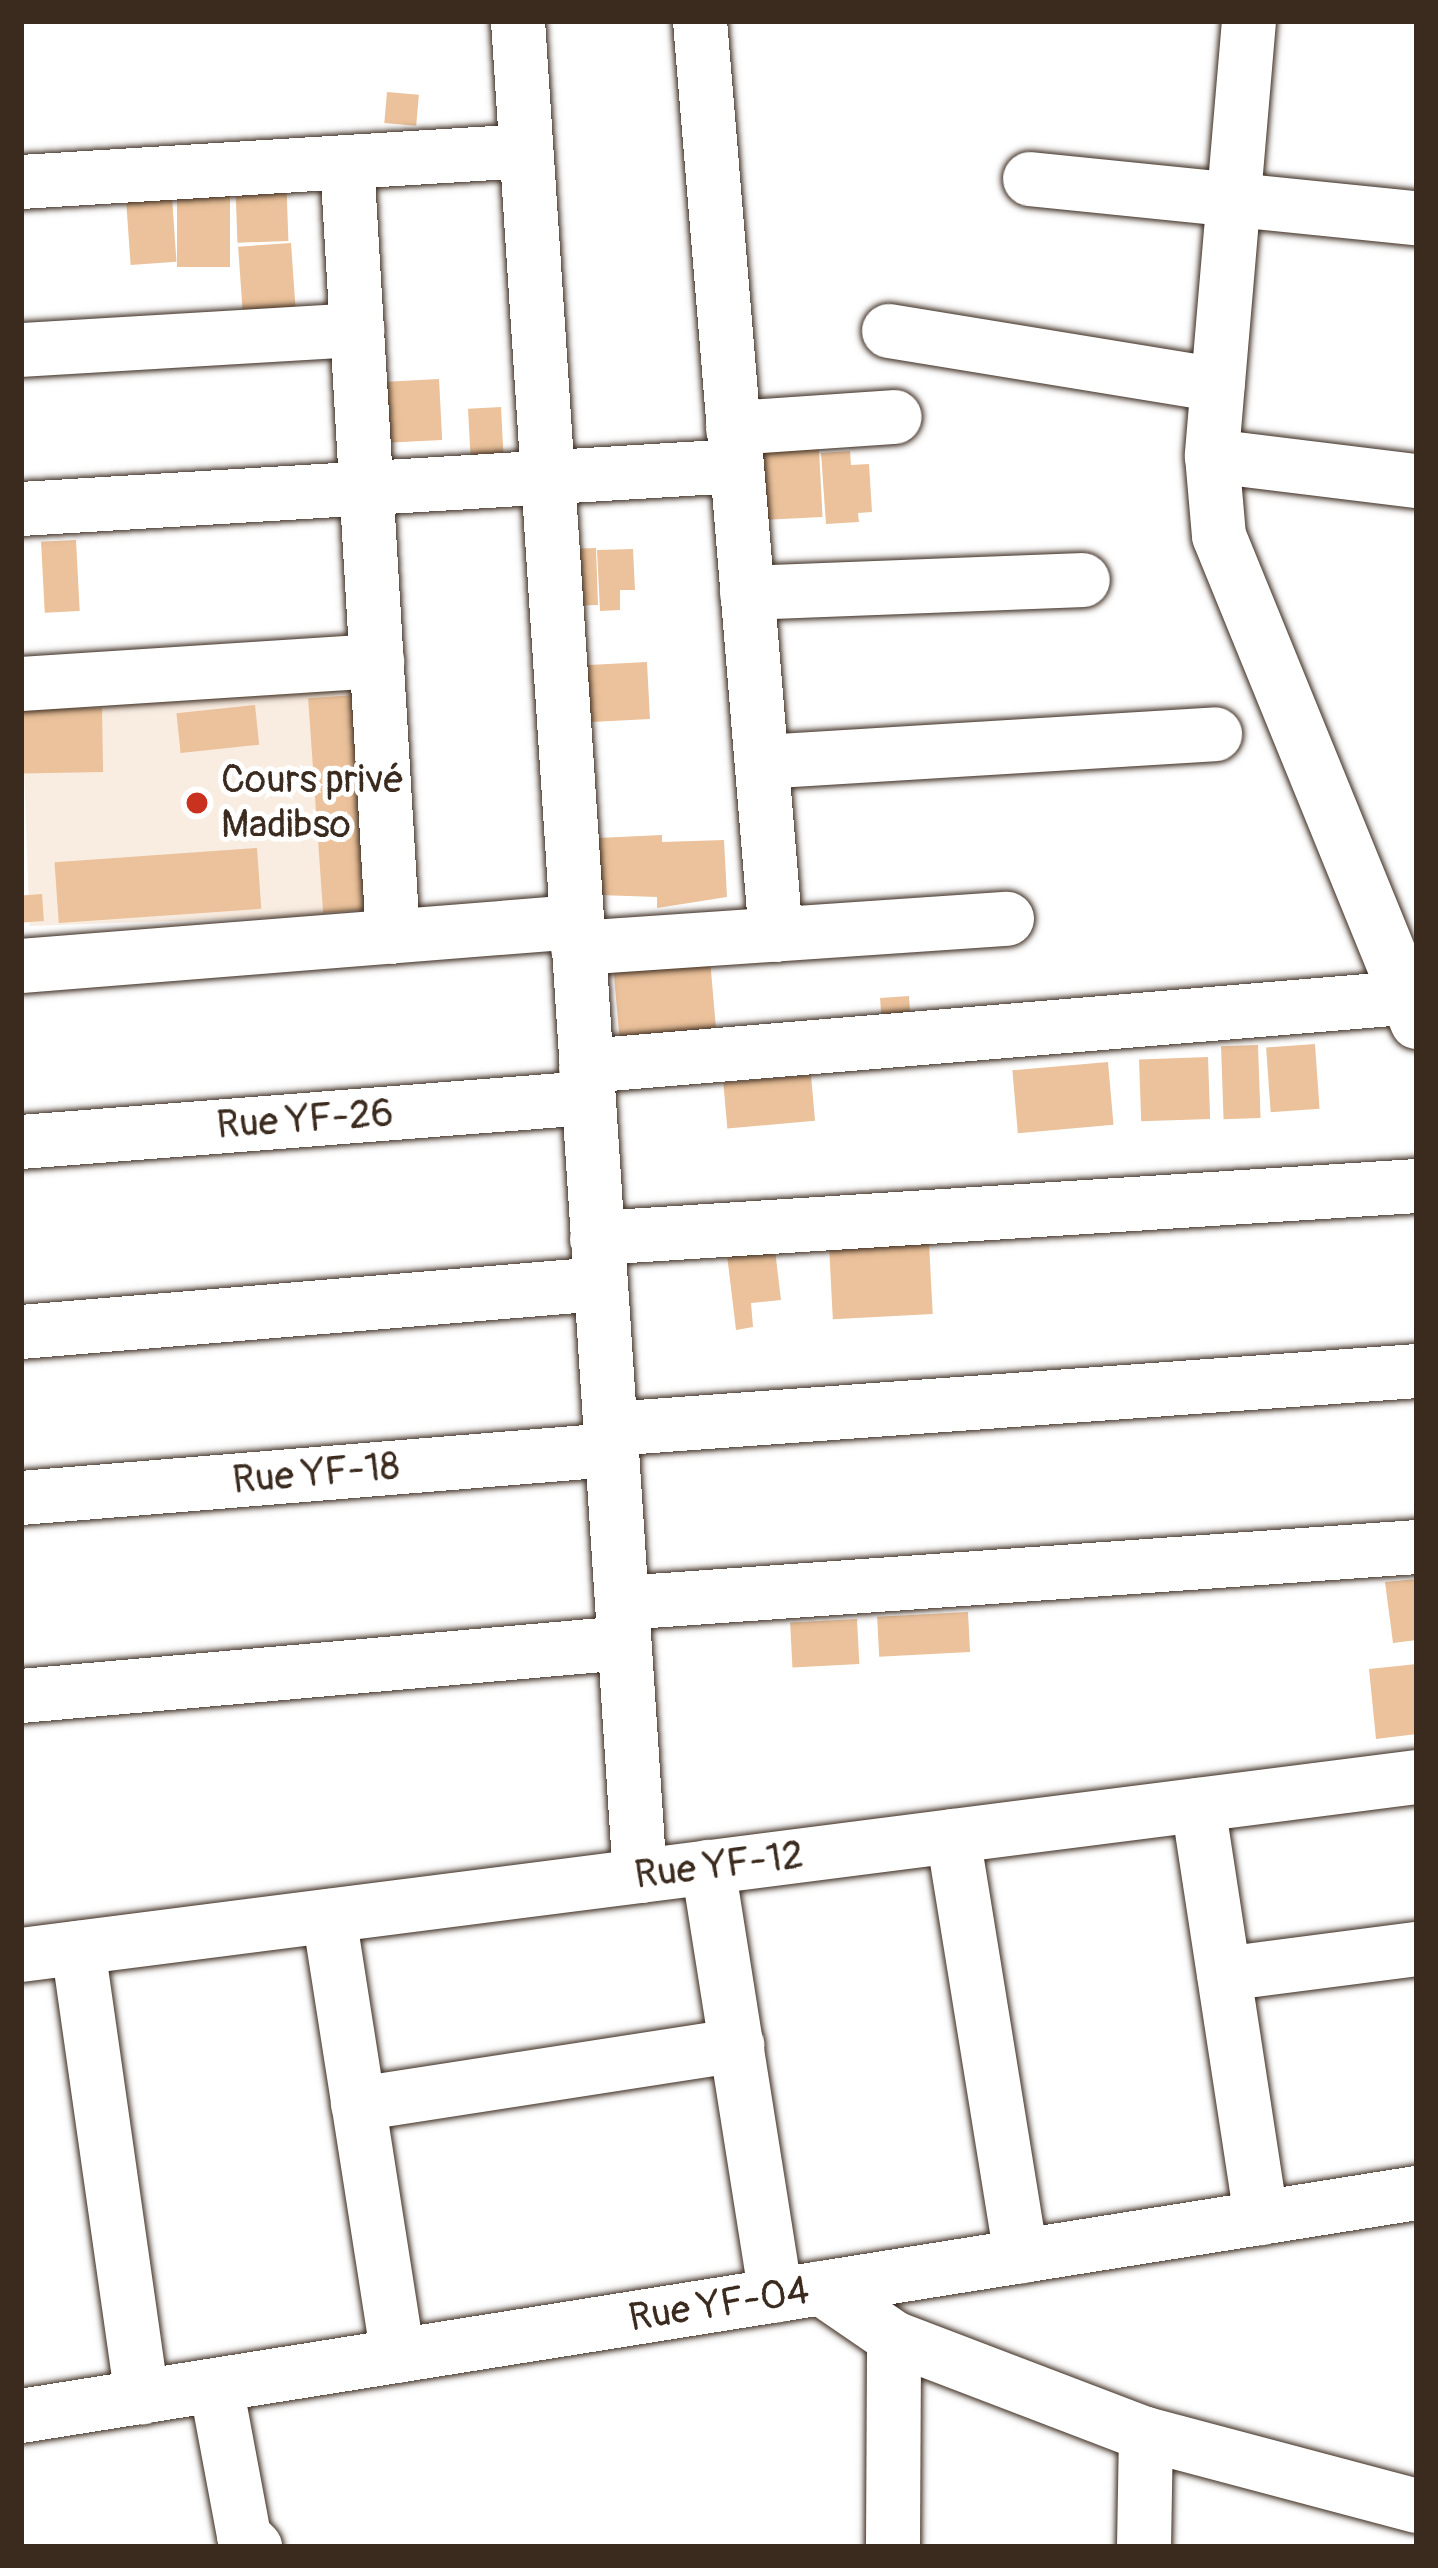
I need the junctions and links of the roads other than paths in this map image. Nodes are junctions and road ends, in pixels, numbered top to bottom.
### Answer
1 (518, 21) edge
2 (700, 21) edge
3 (1249, 21) edge
4 (526, 151) junction
5 (347, 162) junction
6 (1030, 179) dead end
7 (21, 182) edge
8 (1234, 194) junction
9 (1417, 218) edge
10 (357, 330) junction
11 (889, 331) dead end
12 (21, 350) edge
13 (1218, 385) junction
14 (895, 417) dead end
15 (735, 447) junction
16 (1212, 456) junction
17 (547, 478) junction
18 (1417, 482) edge
19 (367, 489) junction
20 (21, 509) edge
21 (1083, 580) dead end
22 (747, 592) junction
23 (377, 661) junction
24 (21, 683) edge
25 (1215, 734) dead end
26 (762, 762) junction
27 (1007, 919) dead end
28 (577, 935) junction
29 (776, 935) junction
30 (393, 937) junction
31 (21, 966) edge
32 (1410, 1010) edge
33 (587, 1082) junction
34 (21, 1142) edge
35 (1417, 1186) edge
36 (599, 1261) junction
37 (21, 1332) edge
38 (1417, 1371) edge
39 (611, 1440) junction
40 (21, 1498) edge
41 (1417, 1546) edge
42 (623, 1623) junction
43 (21, 1696) edge
44 (1417, 1777) edge
45 (1198, 1805) junction
46 (953, 1836) junction
47 (709, 1868) junction
48 (640, 1876) junction
49 (329, 1916) junction
50 (78, 1948) junction
51 (1417, 1949) edge
52 (21, 1955) edge
53 (1224, 1974) junction
54 (737, 2045) junction
55 (358, 2104) junction
56 (1417, 2193) edge
57 (1262, 2218) junction
58 (1022, 2257) junction
59 (799, 2292) junction
60 (894, 2338) junction
61 (398, 2356) junction
62 (216, 2386) junction
63 (142, 2397) junction
64 (21, 2416) edge
65 (1146, 2434) junction
66 (1417, 2506) edge
67 (245, 2543) edge
68 (893, 2547) edge
69 (1144, 2547) edge

1 - 4 street
2 - 15 street
3 - 8 street
4 - 5 street
4 - 17 street
5 - 7 street
5 - 10 street
6 - 8 street
8 - 9 street
8 - 13 street
10 - 12 street
10 - 19 street
11 - 13 street
13 - 16 street
14 - 15 street
15 - 17 street
15 - 22 street
16 - 18 street
16 - 32 street
17 - 19 street
17 - 28 street
19 - 20 street
19 - 23 street
21 - 22 street
22 - 26 street
23 - 24 street
23 - 30 street
25 - 26 street
26 - 29 street
27 - 29 street
28 - 29 street
28 - 30 street
28 - 33 street
30 - 31 street
32 - 33 street, Rue YF-26
33 - 34 street, Rue YF-26
33 - 36 street
35 - 36 street
36 - 37 street
36 - 39 street
38 - 39 street, Rue YF-18
39 - 40 street, Rue YF-18
39 - 42 street
41 - 42 street
42 - 43 street
42 - 48 street
44 - 45 street, Rue YF-12
45 - 46 street, Rue YF-12
45 - 53 street
46 - 47 street, Rue YF-12
46 - 58 street
47 - 48 street, Rue YF-12
47 - 54 street
48 - 49 street, Rue YF-12
49 - 50 street, Rue YF-12
49 - 55 street
50 - 52 street, Rue YF-12
50 - 63 street
51 - 53 street
53 - 57 street
54 - 55 street
54 - 59 street
55 - 61 street
56 - 57 street, Rue YF-04
57 - 58 street, Rue YF-04
58 - 59 street, Rue YF-04
59 - 60 street
59 - 61 street, Rue YF-04
60 - 65 street
60 - 68 street
61 - 62 street, Rue YF-04
62 - 63 street, Rue YF-04
62 - 67 street
63 - 64 street, Rue YF-04
65 - 66 street
65 - 69 street

